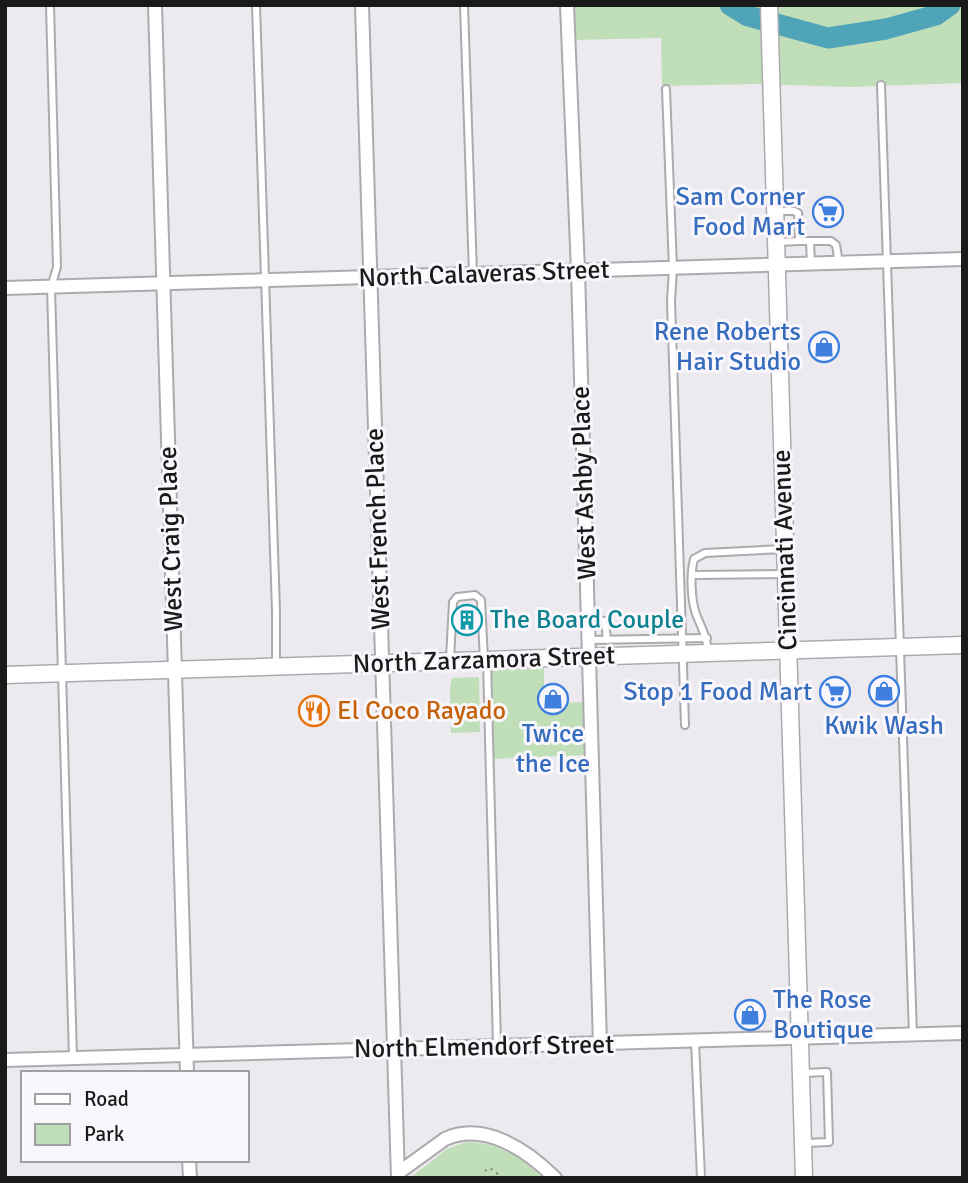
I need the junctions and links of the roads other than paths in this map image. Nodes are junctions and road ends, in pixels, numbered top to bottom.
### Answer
1 (50, 5) edge
2 (155, 5) edge
3 (256, 5) edge
4 (362, 5) edge
5 (464, 5) edge
6 (567, 5) edge
7 (769, 5) edge
8 (881, 85) dead end
9 (666, 89) dead end
10 (775, 211) junction
11 (776, 242) junction
12 (799, 242) junction
13 (810, 242) junction
14 (963, 259) edge
15 (888, 261) junction
16 (839, 263) junction
17 (811, 264) junction
18 (777, 265) junction
19 (673, 268) junction
20 (578, 271) junction
21 (473, 274) junction
22 (371, 277) junction
23 (266, 280) junction
24 (164, 284) junction
25 (51, 287) junction
26 (5, 288) edge
27 (785, 549) junction
28 (785, 574) junction
29 (692, 576) junction
30 (588, 620) junction
31 (607, 640) junction
32 (707, 645) junction
33 (963, 645) edge
34 (684, 646) junction
35 (900, 647) junction
36 (589, 649) junction
37 (787, 650) junction
38 (485, 660) junction
39 (450, 661) junction
40 (382, 663) junction
41 (276, 667) junction
42 (174, 670) junction
43 (61, 673) junction
44 (5, 675) edge
45 (685, 725) dead end
46 (963, 1033) edge
47 (913, 1035) junction
48 (800, 1038) junction
49 (695, 1041) junction
50 (600, 1045) junction
51 (497, 1047) junction
52 (393, 1050) junction
53 (186, 1054) junction
54 (73, 1058) junction
55 (5, 1060) edge
56 (187, 1071) edge
57 (801, 1073) junction
58 (803, 1143) junction
59 (398, 1175) edge
60 (555, 1178) edge
61 (701, 1178) edge
62 (804, 1178) edge

1 - 25 lane
2 - 24 street, West Craig Place
3 - 23 lane
4 - 22 street, West French Place
5 - 21 lane
6 - 20 street, West Ashby Place
7 - 10 street, Cincinnati Avenue
8 - 15 lane
9 - 19 lane
10 - 11 street, Cincinnati Avenue
10 - 12 lane
11 - 12 lane
11 - 18 street, Cincinnati Avenue
12 - 13 lane
13 - 16 lane
13 - 17 lane
14 - 15 street, North Calaveras Street
15 - 16 street, North Calaveras Street
15 - 35 lane
16 - 17 street, North Calaveras Street
17 - 18 street, North Calaveras Street
18 - 19 street, North Calaveras Street
18 - 27 street, Cincinnati Avenue
19 - 20 street, North Calaveras Street
19 - 34 lane
20 - 21 street, North Calaveras Street
20 - 30 street, West Ashby Place
21 - 22 street, North Calaveras Street
22 - 23 street, North Calaveras Street
22 - 40 street, West French Place
23 - 24 street, North Calaveras Street
23 - 41 lane
24 - 25 street, North Calaveras Street
24 - 42 street, West Craig Place
25 - 26 street, North Calaveras Street
25 - 43 lane
27 - 28 street, Cincinnati Avenue
27 - 29 lane
28 - 29 lane
28 - 37 street, Cincinnati Avenue
29 - 32 lane
30 - 31 lane
30 - 36 street, West Ashby Place
31 - 34 lane
31 - 36 lane
32 - 34 street, North Zarzamora Street
32 - 37 street, North Zarzamora Street
33 - 35 street, North Zarzamora Street
34 - 36 street, North Zarzamora Street
34 - 45 lane
35 - 37 street, North Zarzamora Street
35 - 47 lane
36 - 38 street, North Zarzamora Street
36 - 50 street, West Ashby Place
37 - 48 street, Cincinnati Avenue
38 - 39 street, North Zarzamora Street
38 - 39 lane
38 - 51 lane
39 - 40 street, North Zarzamora Street
40 - 41 street, North Zarzamora Street
40 - 52 street, West French Place
41 - 42 street, North Zarzamora Street
42 - 43 street, North Zarzamora Street
42 - 53 street, West Craig Place
43 - 44 street, North Zarzamora Street
43 - 54 lane
46 - 47 street, North Elmendorf Street
47 - 48 street, North Elmendorf Street
48 - 49 street, North Elmendorf Street
48 - 57 street, Cincinnati Avenue
49 - 50 street, North Elmendorf Street
49 - 61 lane
50 - 51 street, North Elmendorf Street
51 - 52 street, North Elmendorf Street
52 - 53 street, North Elmendorf Street
52 - 59 street, West French Place
53 - 54 street, North Elmendorf Street
53 - 56 street, West Craig Place
54 - 55 street, North Elmendorf Street
57 - 58 street, Cincinnati Avenue
57 - 58 lane
58 - 62 street, Cincinnati Avenue
59 - 60 street

